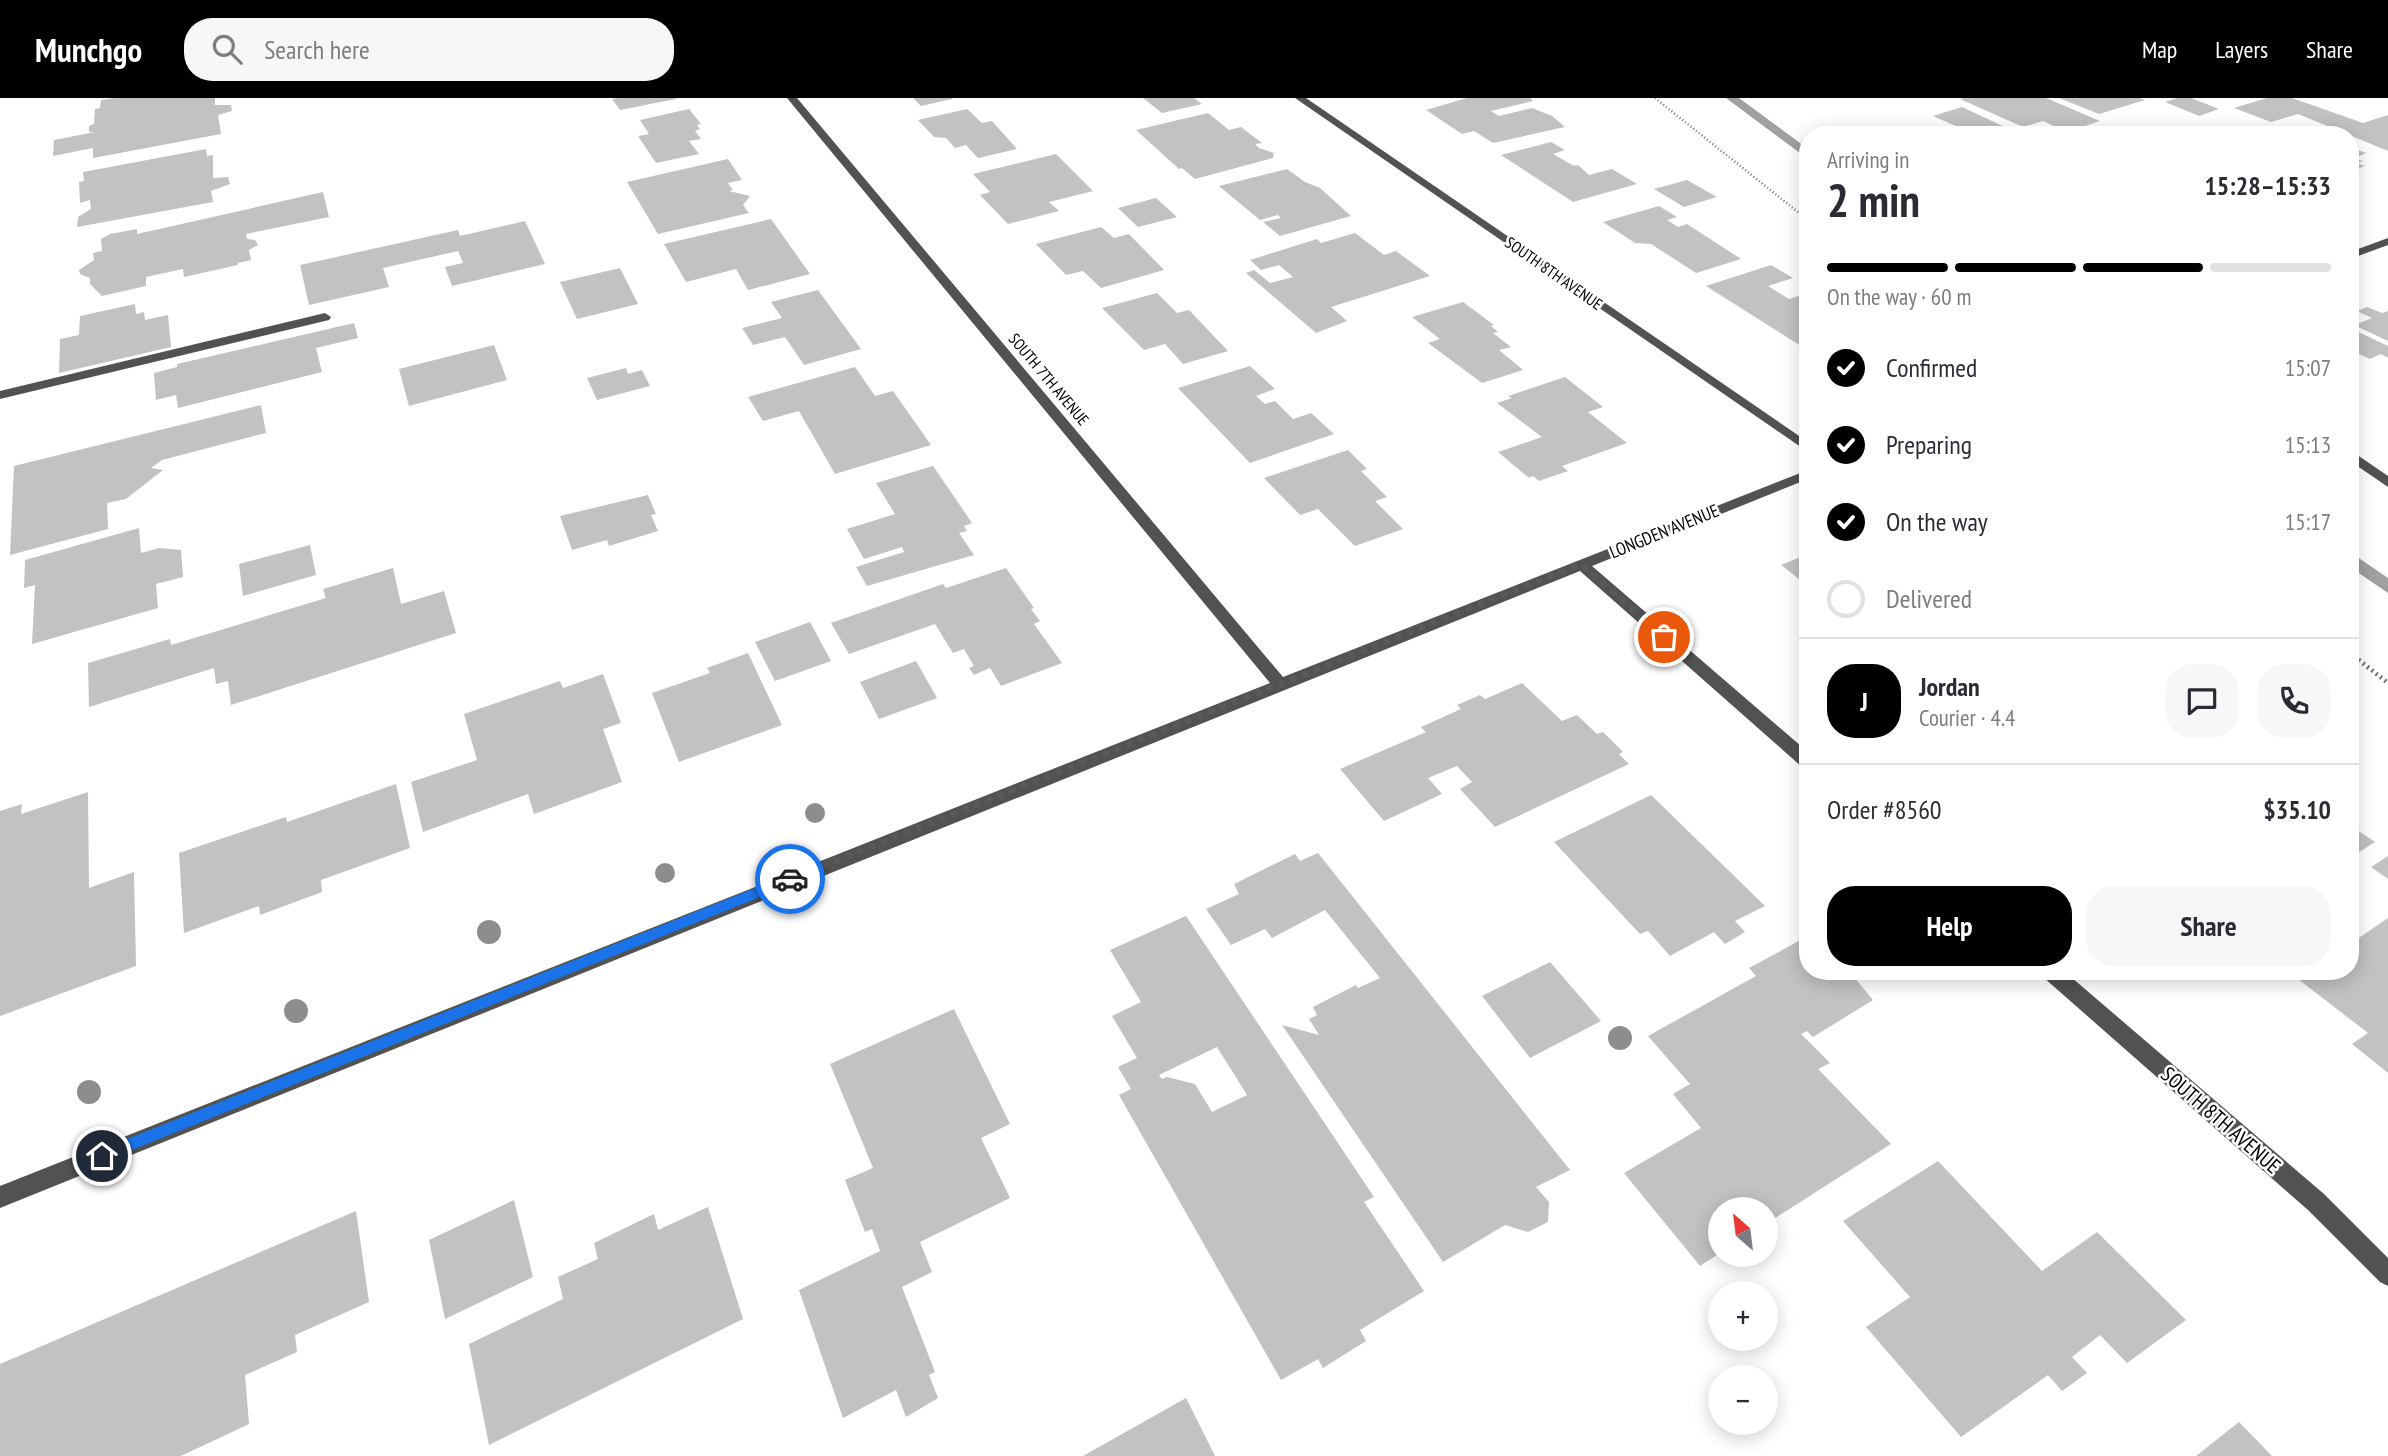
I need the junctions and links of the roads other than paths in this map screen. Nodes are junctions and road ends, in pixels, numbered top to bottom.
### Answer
1 (792, 98) edge
2 (1300, 98) edge
3 (2388, 242) edge
4 (2373, 247) junction
5 (2359, 252) edge
6 (2388, 254) edge
7 (326, 317) dead end
8 (0, 395) edge
9 (1799, 442) edge
10 (2359, 461) edge
11 (1799, 478) edge
12 (2388, 483) edge
13 (1581, 564) junction
14 (1279, 683) junction
15 (1799, 754) edge
16 (2060, 980) edge
17 (0, 1197) edge
18 (2388, 1273) edge

1 - 14 street, SOUTH 7TH AVENUE
2 - 9 street, SOUTH 8TH AVENUE
3 - 4 street
4 - 5 street
4 - 6 street
7 - 8 street
10 - 12 street
11 - 13 street, LONGDEN AVENUE
13 - 14 street, LONGDEN AVENUE
13 - 15 street
14 - 17 street, LONGDEN AVENUE
16 - 18 street, SOUTH 8TH AVENUE

